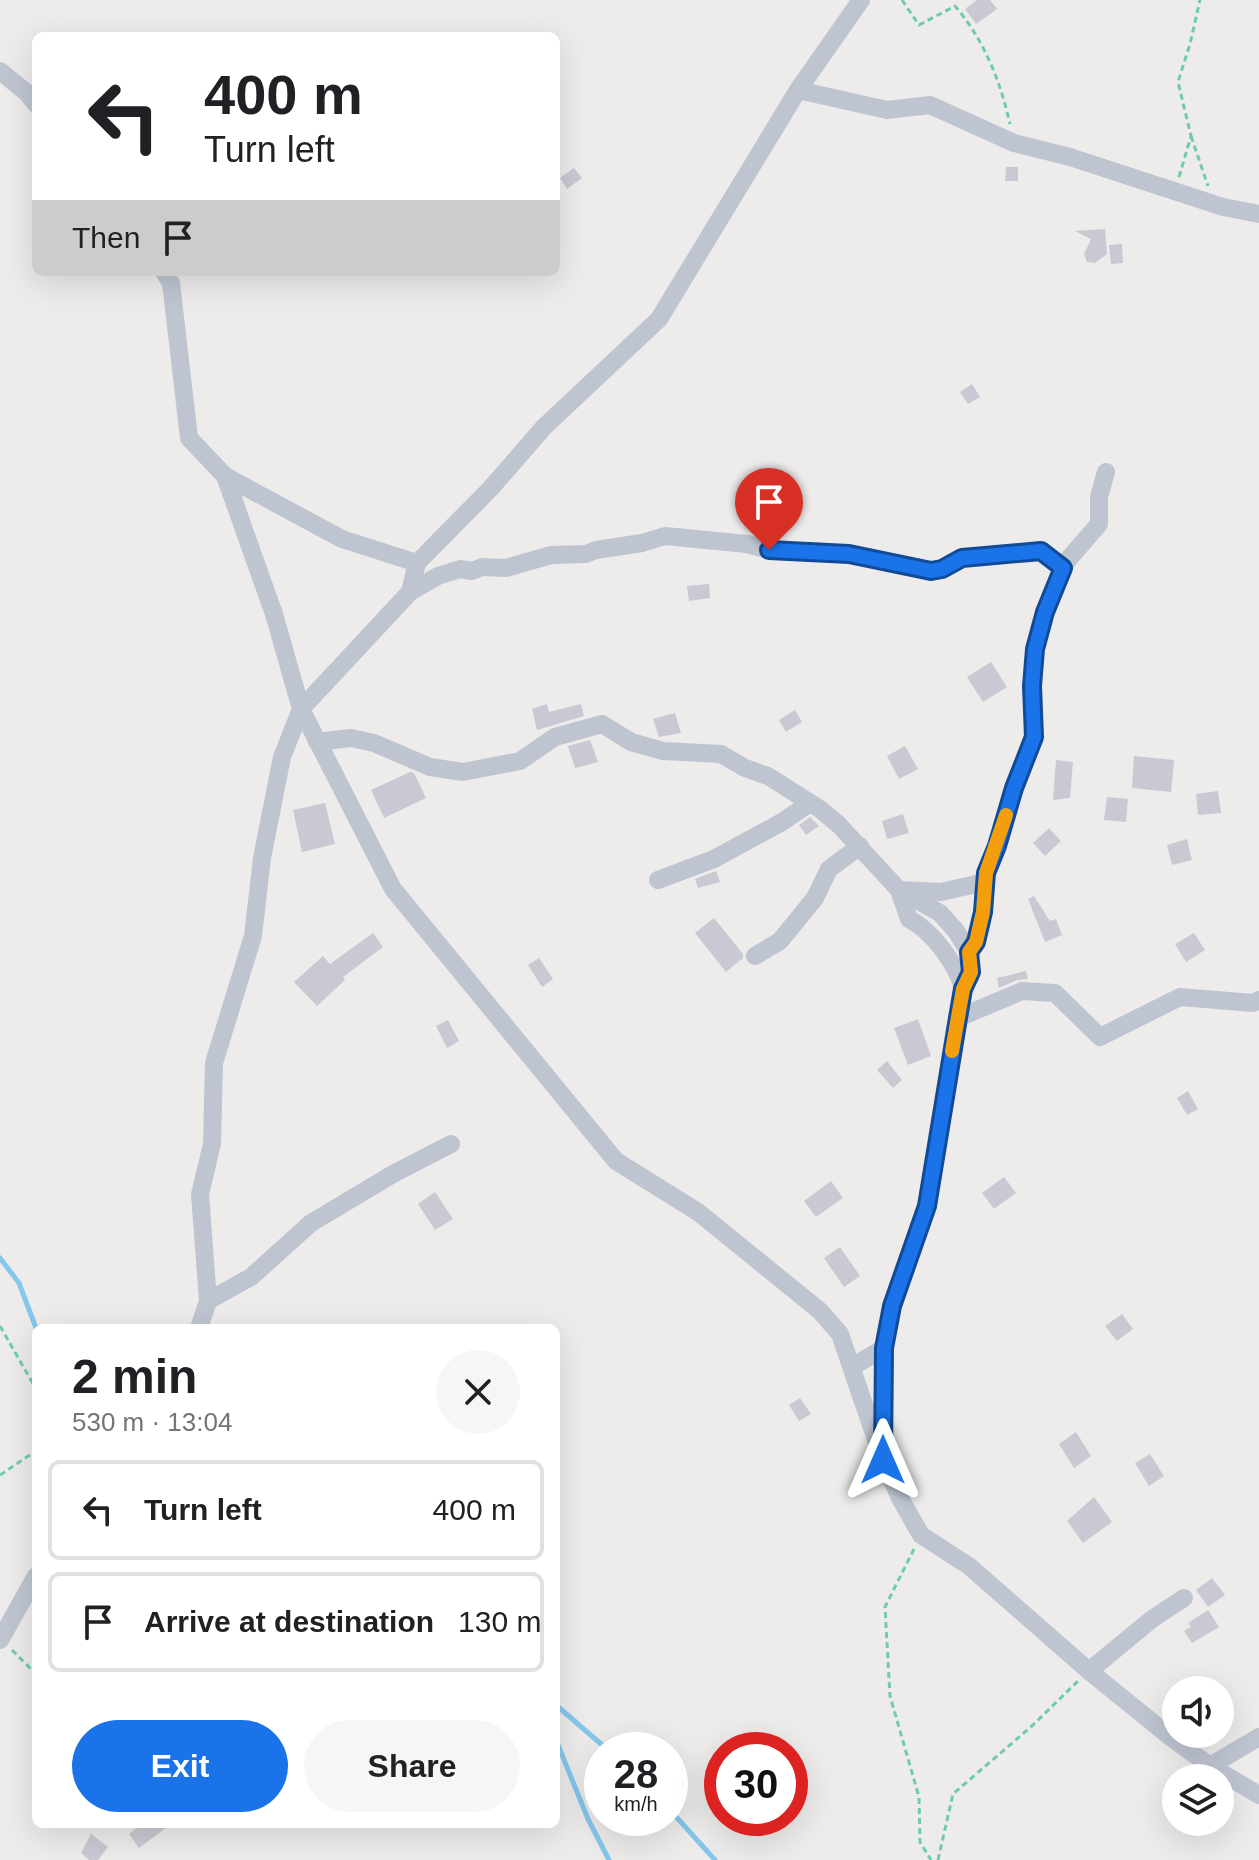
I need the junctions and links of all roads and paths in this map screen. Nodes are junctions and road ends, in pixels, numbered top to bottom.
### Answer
1 (861, 0) edge
2 (902, 0) edge
3 (1200, 0) edge
4 (0, 71) edge
5 (798, 90) junction
6 (32, 99) edge
7 (1191, 136) junction
8 (1014, 143) junction
9 (1174, 191) junction
10 (1223, 207) junction
11 (1259, 214) edge
12 (167, 276) edge
13 (1106, 472) dead end
14 (225, 476) junction
15 (417, 563) junction
16 (1063, 568) junction
17 (410, 592) junction
18 (301, 709) junction
19 (317, 742) junction
20 (810, 803) junction
21 (860, 846) junction
22 (658, 880) dead end
23 (985, 882) junction
24 (899, 890) junction
25 (969, 952) junction
26 (755, 956) dead end
27 (963, 989) junction
28 (1259, 1000) edge
29 (958, 1018) junction
30 (451, 1144) dead end
31 (208, 1301) junction
32 (200, 1324) edge
33 (0, 1326) edge
34 (884, 1348) junction
35 (852, 1367) junction
36 (32, 1382) edge
37 (32, 1454) edge
38 (883, 1460) junction
39 (0, 1475) edge
40 (921, 1535) junction
41 (32, 1583) edge
42 (1184, 1598) dead end
43 (0, 1639) edge
44 (32, 1670) edge
45 (1089, 1671) junction
46 (1259, 1737) edge
47 (1207, 1764) edge
48 (1213, 1764) edge
49 (1234, 1780) edge
50 (1259, 1795) edge
51 (931, 1860) edge
52 (938, 1860) edge

1 - 5 street
2 - 8 path
3 - 7 path
4 - 6 street
5 - 8 street
5 - 15 street
7 - 9 path
7 - 10 path
8 - 9 street
9 - 10 street
10 - 11 street
12 - 14 street
13 - 16 street
14 - 15 street
14 - 18 street
15 - 17 street
16 - 17 street
16 - 23 street
17 - 18 street
18 - 19 street
18 - 31 street
19 - 20 street
19 - 35 street
20 - 21 street
20 - 22 street
21 - 24 street
21 - 26 street
23 - 24 street
23 - 25 street
24 - 25 street
24 - 27 street
25 - 27 street
27 - 29 street
28 - 29 street
29 - 34 street
30 - 31 street
31 - 32 street
33 - 36 path
34 - 35 street
34 - 38 street
35 - 38 street
37 - 39 path
38 - 40 street
40 - 45 street
40 - 51 path
41 - 43 street
42 - 45 street
43 - 44 path
45 - 47 street
45 - 52 path
46 - 48 street
49 - 50 street

